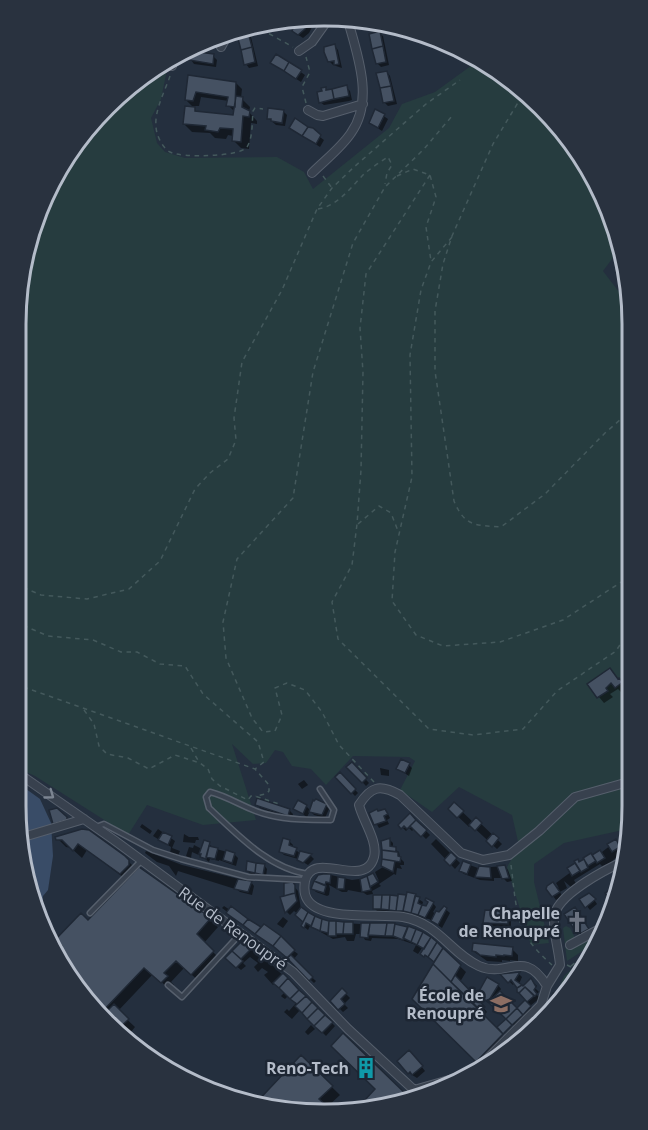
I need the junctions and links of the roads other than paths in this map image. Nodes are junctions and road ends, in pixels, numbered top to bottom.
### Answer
1 (323, 26) edge
2 (349, 27) edge
3 (223, 43) edge
4 (221, 47) dead end
5 (299, 51) road end
6 (363, 104) junction
7 (308, 110) road end
8 (314, 170) road end
9 (26, 779) edge
10 (622, 784) edge
11 (320, 789) dead end
12 (84, 819) junction
13 (96, 827) junction
14 (27, 836) edge
15 (141, 860) junction
16 (617, 865) edge
17 (307, 877) junction
18 (90, 913) dead end
19 (595, 932) edge
20 (242, 933) junction
21 (570, 945) dead end
22 (168, 985) dead end
23 (547, 986) junction
24 (496, 1050) edge
25 (412, 1091) edge

1 - 5 street
2 - 6 street
3 - 4 street
6 - 7 street
6 - 8 street
9 -> 12 street, Rue de Renoupré
10 - 17 street
11 - 17 lane
12 - 13 street, Rue de Renoupré
12 - 14 street
13 - 15 street, Rue de Renoupré
13 - 17 lane
15 - 18 lane
15 - 20 street, Rue de Renoupré
16 - 23 street
17 - 23 street
19 - 21 street
20 - 22 lane
20 - 25 street, Rue de Renoupré
23 - 24 street

